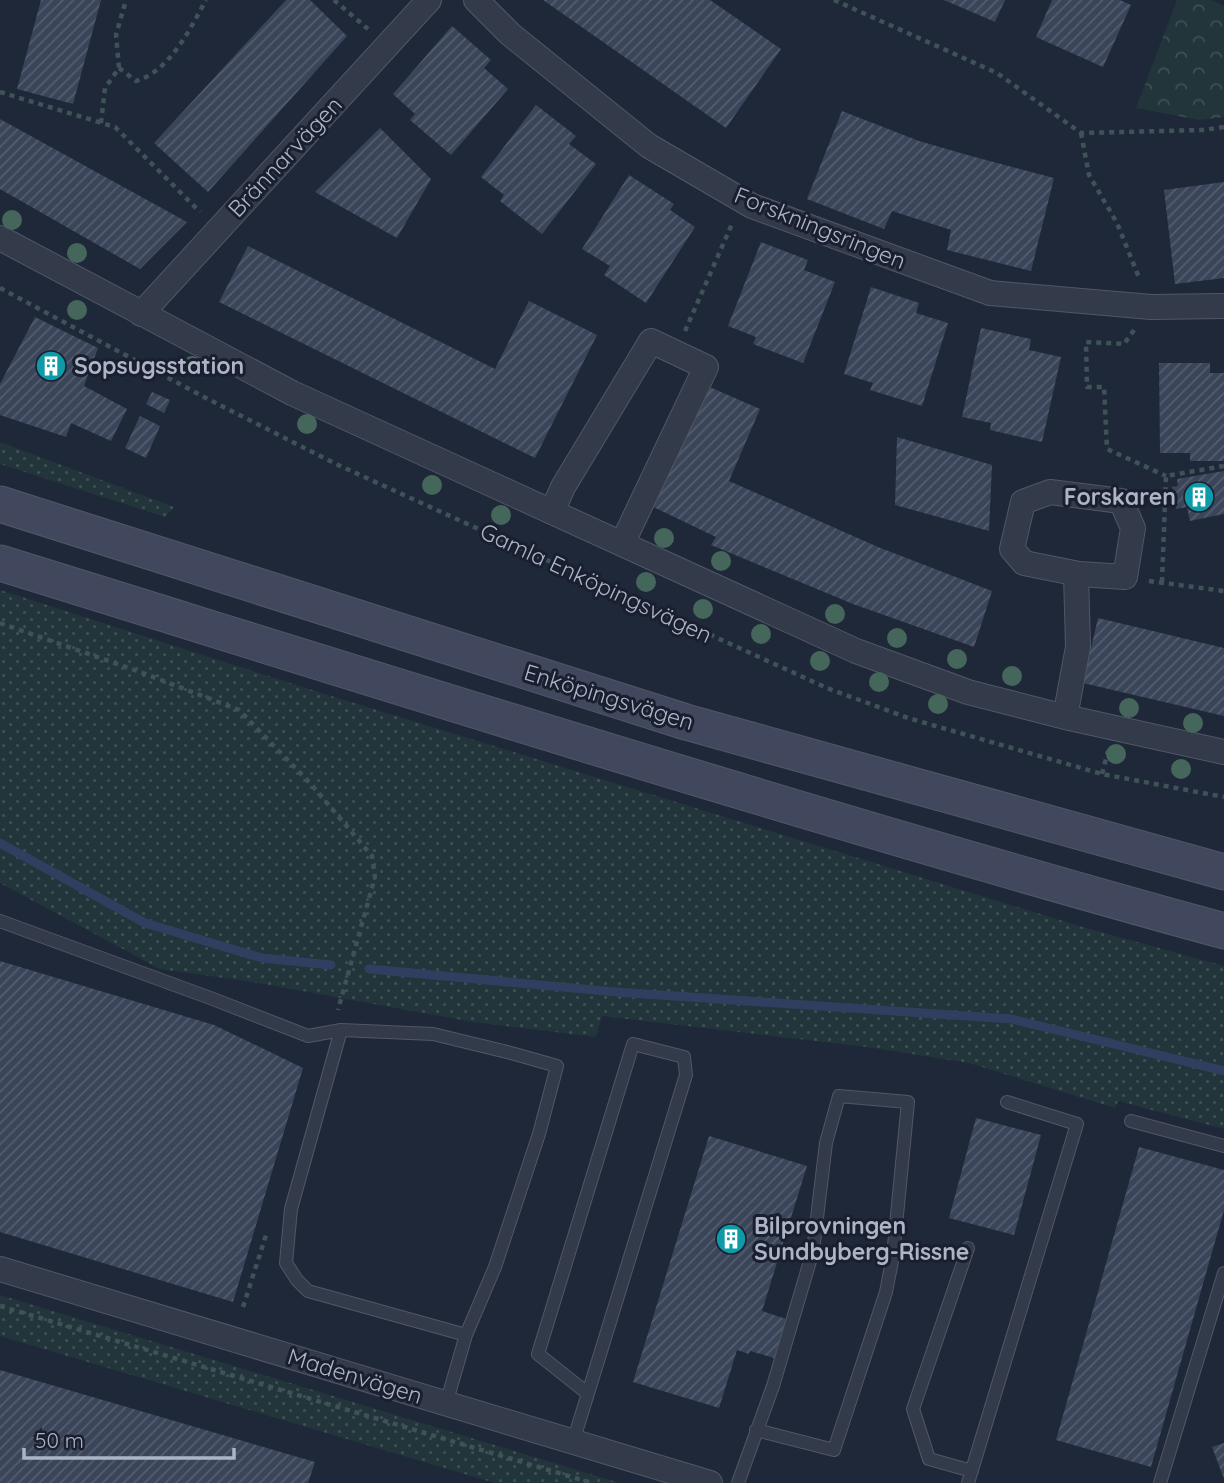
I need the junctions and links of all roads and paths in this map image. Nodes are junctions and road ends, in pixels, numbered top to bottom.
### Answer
1 (126, 0) edge
2 (206, 0) edge
3 (334, 0) edge
4 (429, 0) edge
5 (476, 0) edge
6 (834, 0) edge
7 (387, 46) junction
8 (119, 68) junction
9 (0, 92) edge
10 (101, 123) junction
11 (1224, 127) edge
12 (1081, 133) junction
13 (742, 200) junction
14 (218, 230) junction
15 (0, 238) edge
16 (0, 288) edge
17 (1224, 306) edge
18 (1151, 307) junction
19 (141, 314) junction
20 (1124, 344) dead end
21 (676, 353) junction
22 (1224, 466) edge
23 (1166, 476) junction
24 (0, 505) edge
25 (552, 512) junction
26 (622, 544) junction
27 (0, 563) edge
28 (1076, 574) junction
29 (1125, 577) junction
30 (1162, 582) junction
31 (1224, 591) edge
32 (0, 623) edge
33 (1065, 718) junction
34 (1224, 751) edge
35 (1224, 797) edge
36 (1224, 872) edge
37 (0, 921) edge
38 (1224, 931) edge
39 (336, 1031) junction
40 (1007, 1102) dead end
41 (1131, 1121) dead end
42 (1224, 1146) edge
43 (968, 1248) dead end
44 (0, 1269) edge
45 (1224, 1273) edge
46 (0, 1307) edge
47 (466, 1335) junction
48 (587, 1394) junction
49 (446, 1404) junction
50 (756, 1430) junction
51 (573, 1442) junction
52 (970, 1477) edge
53 (592, 1483) edge
54 (710, 1483) edge
55 (738, 1483) edge
56 (1160, 1483) edge

1 - 8 path
2 - 8 path
3 - 7 path
4 - 7 street, Brännarvägen
5 - 13 street, Forskningsringen
6 - 12 path
7 - 14 street, Brännarvägen
8 - 10 path
9 - 10 path
10 - 14 path
11 - 12 path
12 - 18 path
13 - 18 street, Forskningsringen
13 - 21 path
14 - 19 street, Brännarvägen
15 - 19 street, Gamla Enköpingsvägen
16 - 35 path, Gamla Enköpingsvägen
17 - 18 street, Forskningsringen
19 - 25 street, Gamla Enköpingsvägen
20 - 23 path
21 - 25 street, Gamla Enköpingsvägen
21 - 26 street, Gamla Enköpingsvägen
22 - 23 path
23 - 30 path
24 - 36 main road, Enköpingsvägen
25 - 26 street, Gamla Enköpingsvägen
26 - 33 street, Gamla Enköpingsvägen
27 - 38 main road
28 - 29 street
28 - 29 street
28 - 33 street
29 - 30 path
30 - 31 path
32 - 39 path
33 - 34 street, Gamla Enköpingsvägen
37 - 39 lane
39 - 47 lane
39 - 47 lane
40 - 52 lane
41 - 42 lane
43 - 52 lane
44 - 49 street, Madenvägen
45 - 56 lane
46 - 53 path
47 - 49 lane
48 - 48 lane
48 - 51 lane
49 - 51 street, Madenvägen
50 - 50 lane
50 - 55 lane
51 - 54 street, Madenvägen

